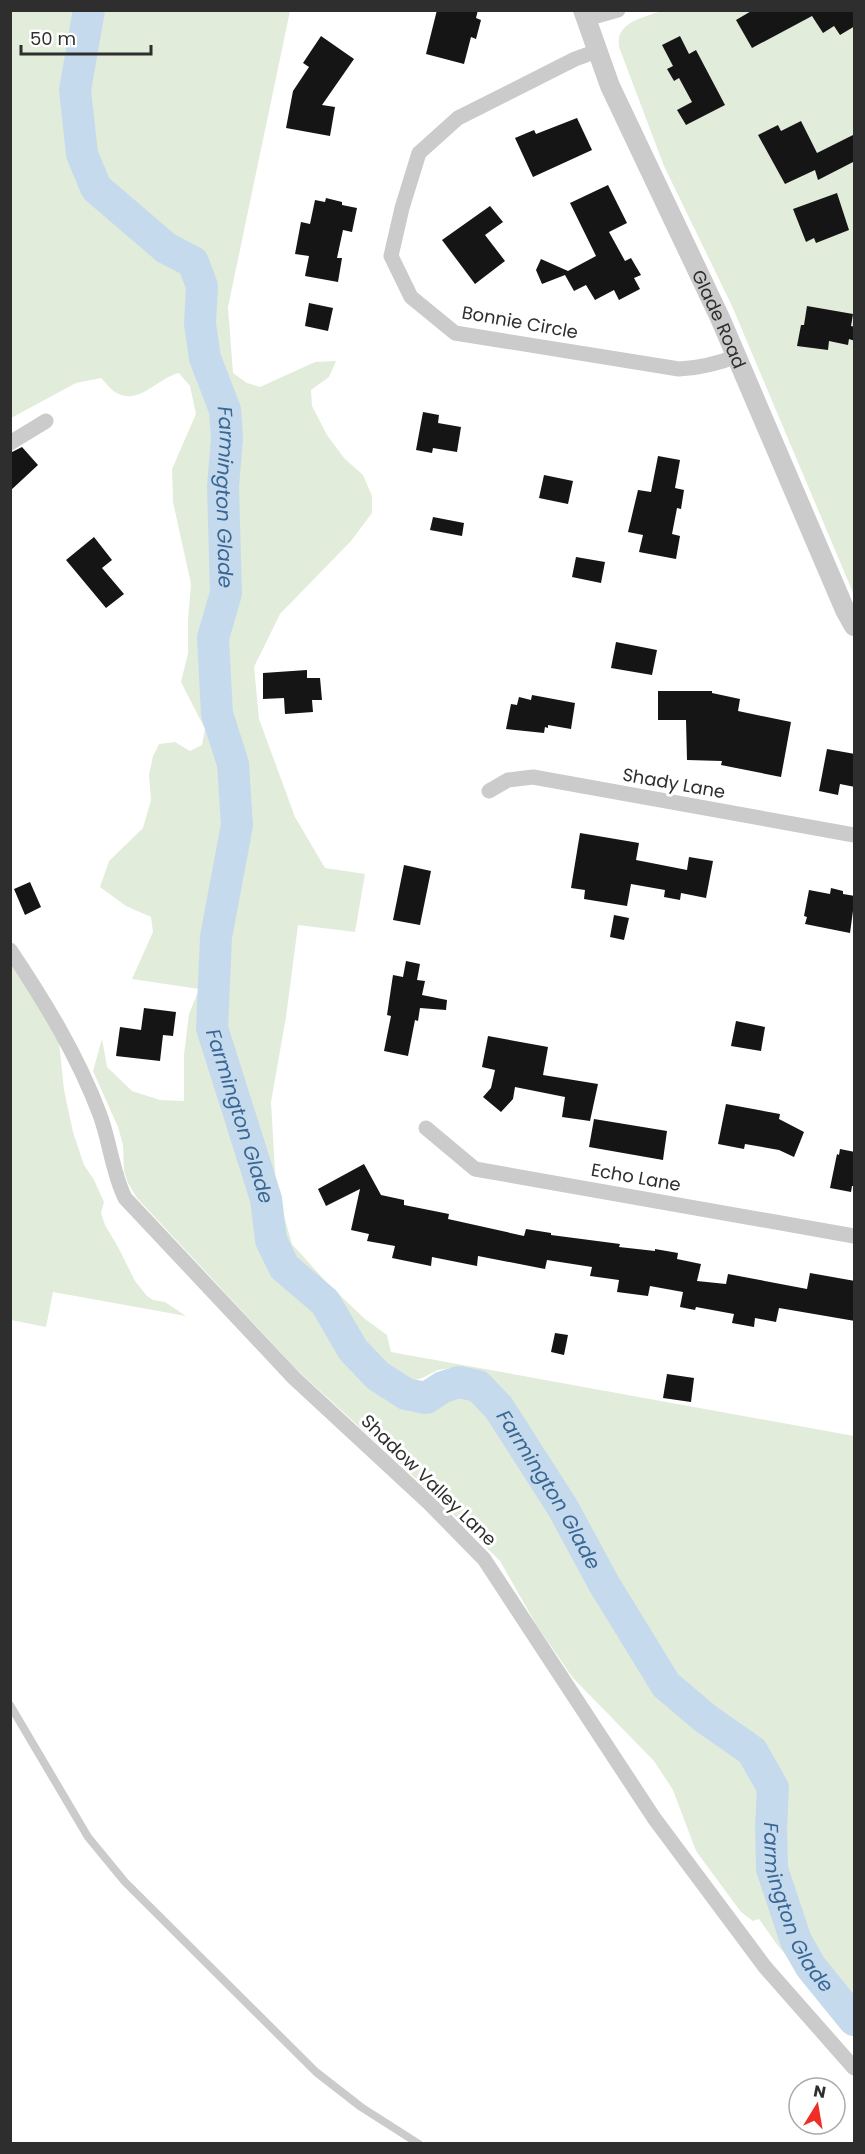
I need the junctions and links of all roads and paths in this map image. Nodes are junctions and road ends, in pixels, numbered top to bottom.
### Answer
1 (618, 10) edge
2 (585, 15) edge
3 (597, 51) junction
4 (737, 356) junction
5 (46, 421) dead end
6 (10, 443) edge
7 (855, 626) edge
8 (489, 791) dead end
9 (855, 835) edge
10 (10, 950) edge
11 (426, 1128) dead end
12 (855, 1236) edge
13 (10, 1705) edge
14 (855, 2068) edge
15 (419, 2144) edge

1 - 2 street
2 - 3 street, Glade Road
3 - 4 street, Glade Road
3 - 4 street, Bonnie Circle
4 - 7 street, Glade Road
5 - 6 street
8 - 9 street, Shady Lane
10 - 14 street, Shadow Valley Lane
11 - 12 street, Echo Lane
13 - 15 lane

